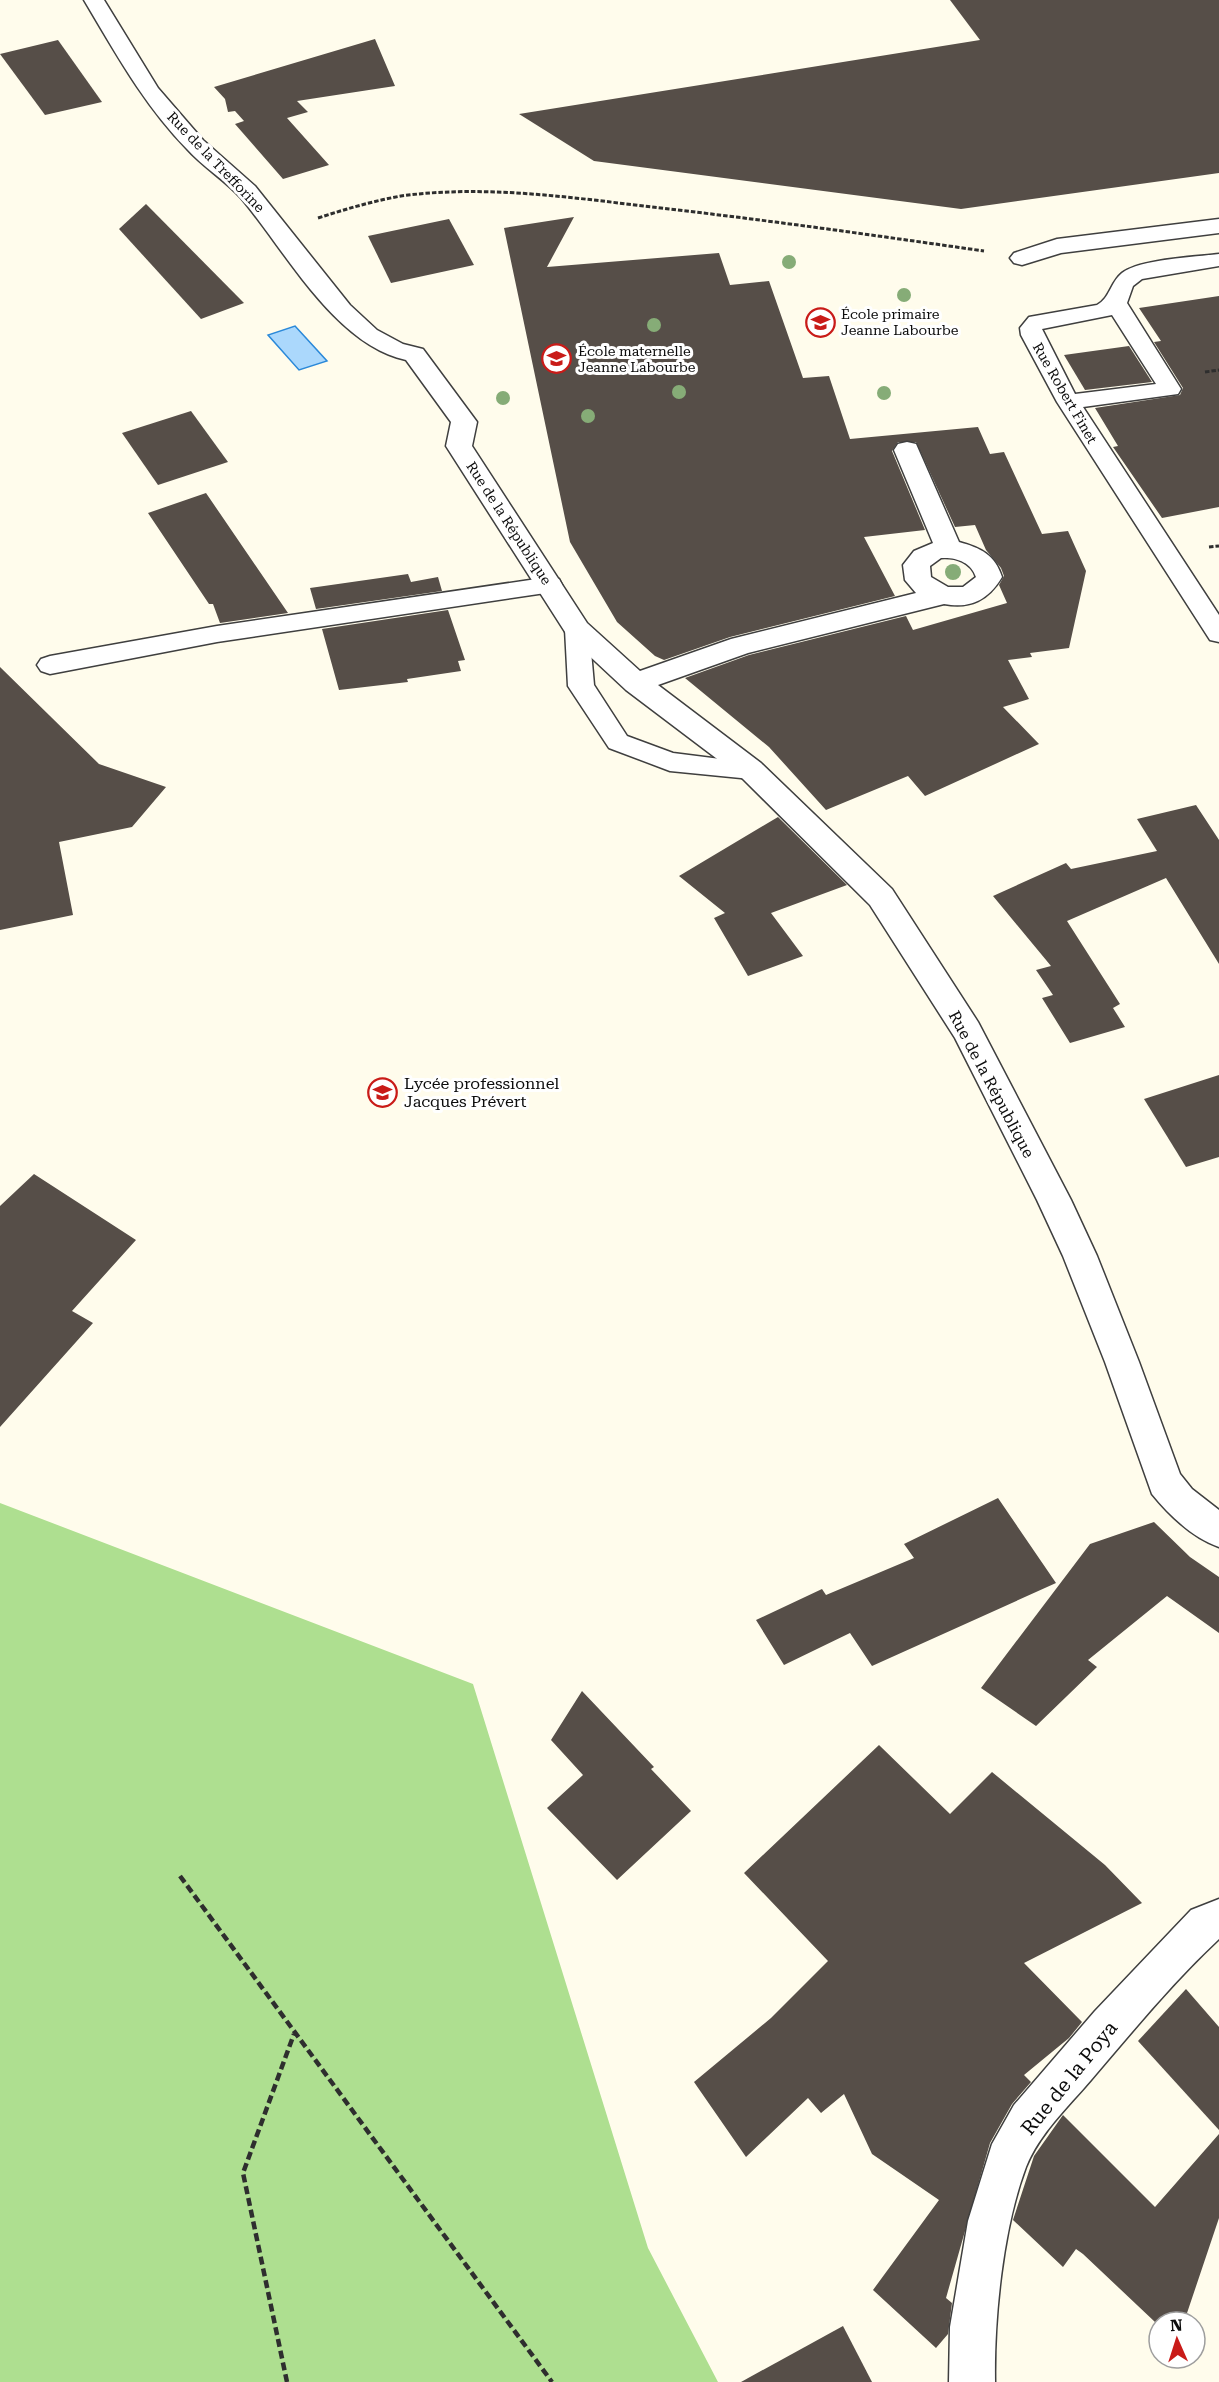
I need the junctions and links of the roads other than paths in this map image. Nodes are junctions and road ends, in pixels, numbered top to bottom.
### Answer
1 (94, 0) edge
2 (1219, 226) edge
3 (280, 233) joint
4 (1022, 258) dead end
5 (1219, 260) edge
6 (1116, 303) junction
7 (1068, 402) junction
8 (907, 450) dead end
9 (949, 549) junction
10 (550, 585) junction
11 (944, 595) junction
12 (577, 629) junction
13 (1219, 634) edge
14 (50, 665) dead end
15 (636, 683) junction
16 (751, 770) junction
17 (1219, 1531) edge
18 (1219, 1918) edge
19 (972, 2382) edge

1 - 3 street, Rue de la Trefforine
2 - 4 street
3 - 10 street, Rue de la République
5 - 6 lane
6 - 7 lane, Rue Robert Finet
6 - 7 lane
7 - 13 lane, Rue Robert Finet
8 - 9 street
9 - 11 street
9 - 11 street
10 - 12 street, Rue de la République
10 - 14 lane
11 - 15 street
12 - 15 street, Rue de la République
12 - 16 lane
15 - 16 street, Rue de la République
16 - 17 street, Rue de la République
18 - 19 street, Rue de la Poya

